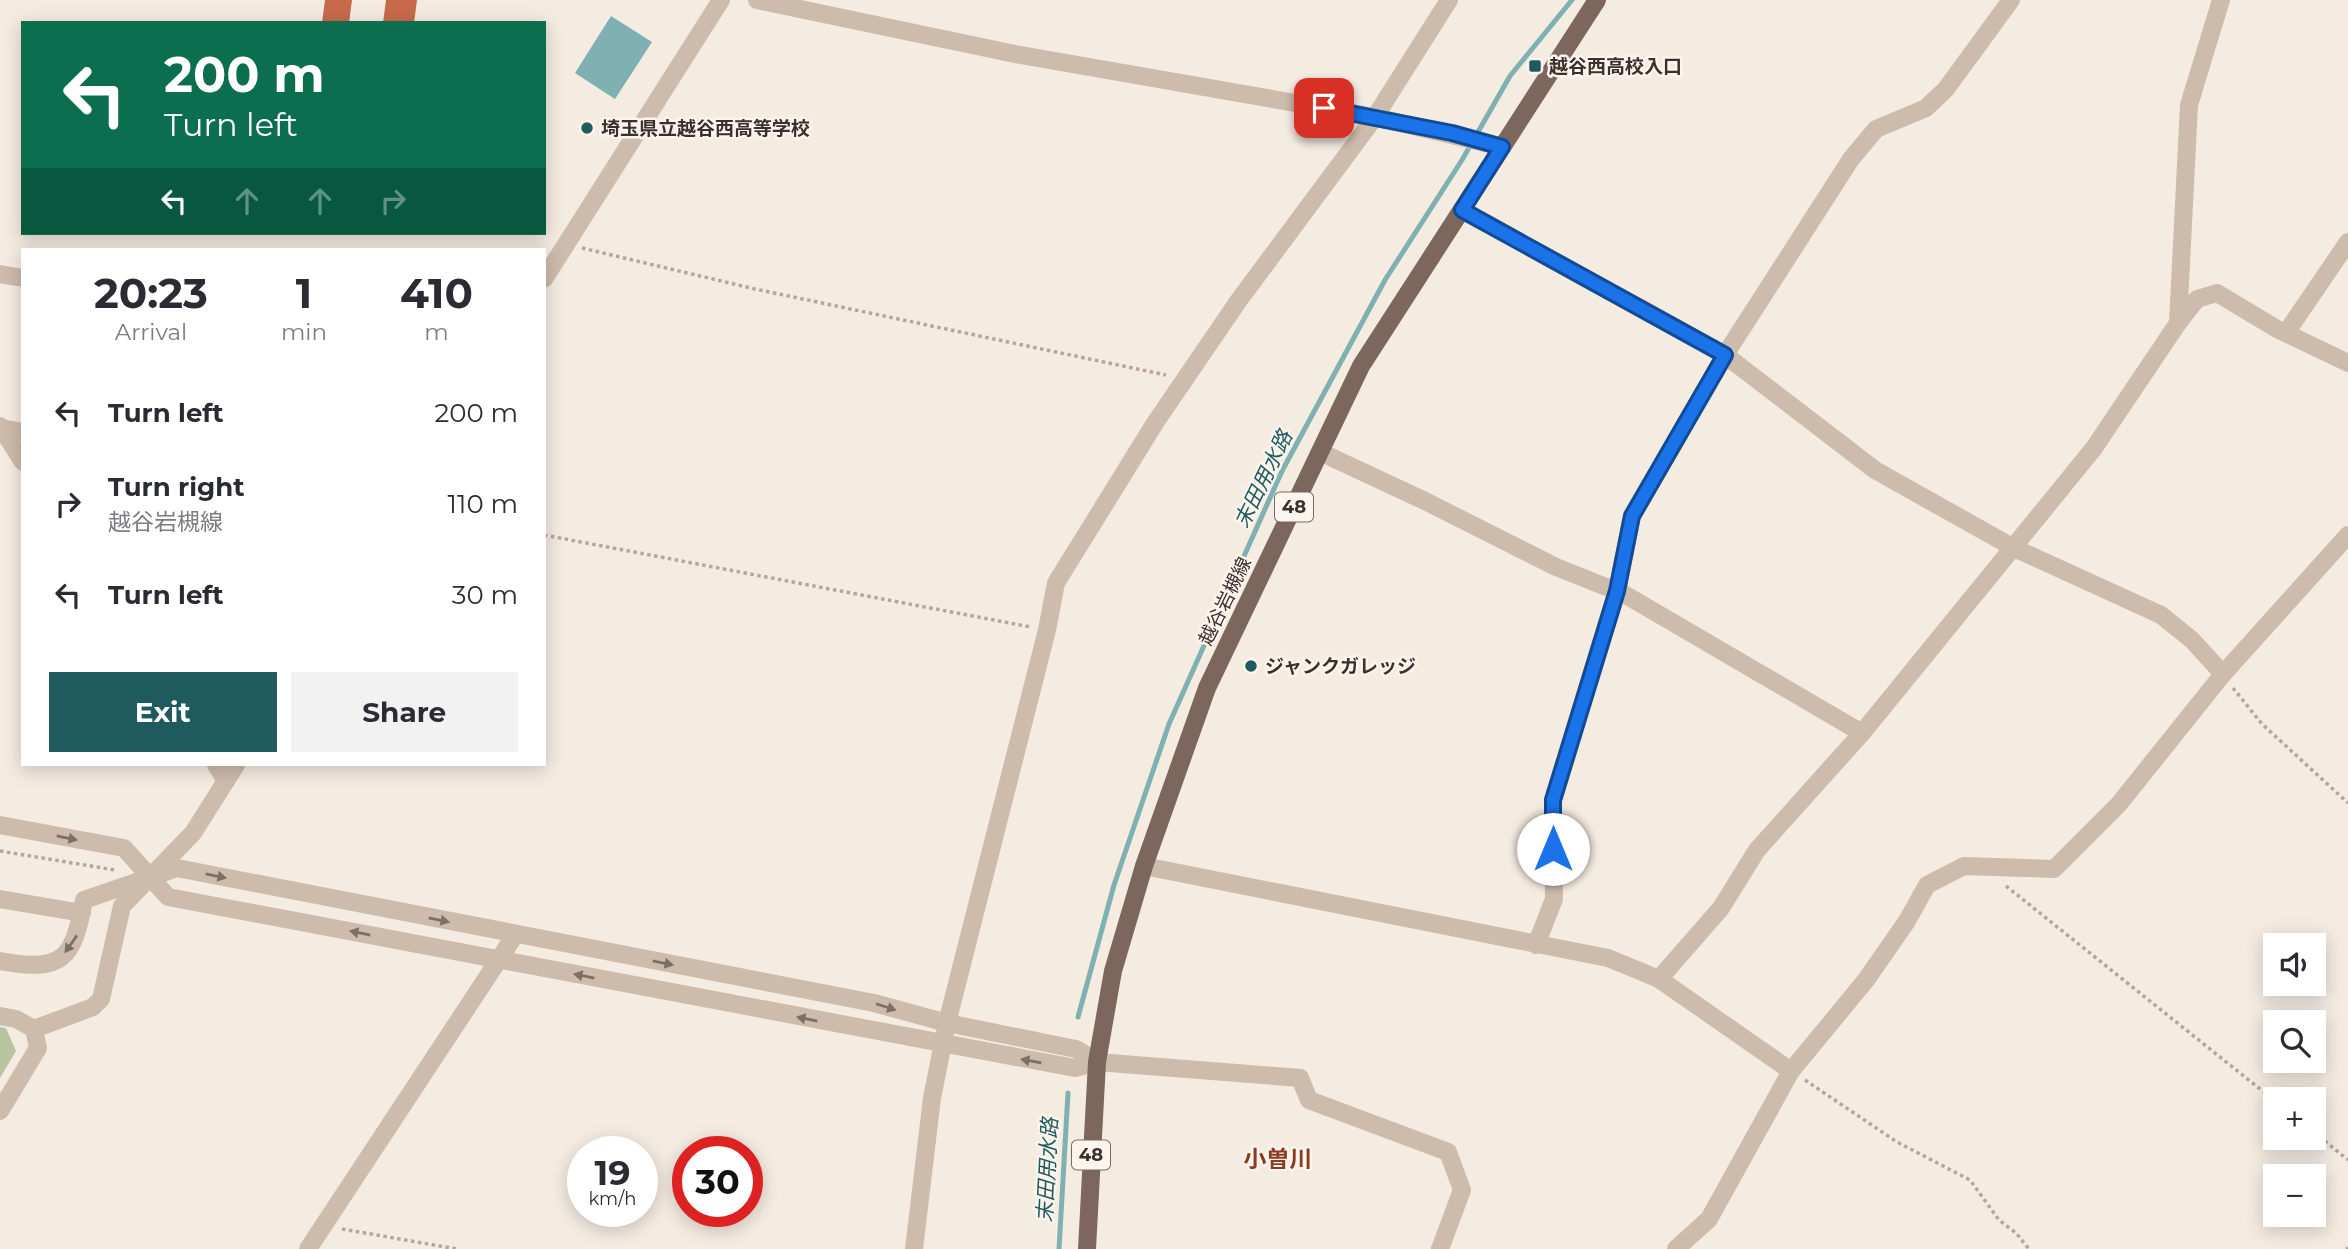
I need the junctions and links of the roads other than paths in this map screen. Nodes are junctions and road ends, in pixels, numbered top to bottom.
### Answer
1 (722, 0) edge
2 (757, 0) edge
3 (1449, 0) edge
4 (1597, 0) edge
5 (2011, 0) edge
6 (2221, 0) edge
7 (1375, 117) junction
8 (1502, 147) junction
9 (1462, 210) junction
10 (2348, 242) edge
11 (0, 274) edge
12 (546, 276) edge
13 (21, 278) edge
14 (2178, 323) junction
15 (2286, 333) junction
16 (1725, 355) junction
17 (2348, 363) edge
18 (1, 427) edge
19 (21, 432) edge
20 (1320, 452) junction
21 (21, 458) edge
22 (2348, 535) edge
23 (2014, 548) junction
24 (1617, 591) junction
25 (2222, 674) junction
26 (1862, 733) junction
27 (217, 766) edge
28 (235, 766) edge
29 (226, 781) junction
30 (0, 825) edge
31 (1144, 866) junction
32 (150, 876) junction
33 (0, 899) edge
34 (82, 913) junction
35 (515, 935) junction
36 (1536, 945) junction
37 (499, 959) junction
38 (0, 961) edge
39 (1659, 979) junction
40 (0, 1016) edge
41 (947, 1023) junction
42 (34, 1029) junction
43 (943, 1045) junction
44 (1097, 1062) junction
45 (1791, 1071) junction
46 (0, 1111) edge
47 (308, 1249) edge
48 (915, 1249) edge
49 (1087, 1249) edge
50 (1440, 1249) edge
51 (1676, 1249) edge

1 - 12 street
2 - 7 street
3 - 7 street
4 - 8 main road, 越谷岩槻線 / 48
5 - 16 street
6 - 14 street
7 - 8 street
7 - 41 street
8 - 9 main road, 越谷岩槻線 / 48
9 - 16 street
9 - 20 main road, 越谷岩槻線 / 48
10 - 15 street
11 - 13 street
14 - 15 street
14 - 23 street
15 - 17 street
16 - 23 street
16 - 24 street
18 - 19 street
18 - 21 street
20 - 24 street
20 - 31 main road, 越谷岩槻線 / 48
22 - 25 street
23 - 25 street
23 - 26 street
24 - 26 street
24 - 36 street
25 - 45 street
26 - 39 street
27 - 29 street
28 - 29 street
29 - 32 street
30 -> 32 street
31 - 36 street
31 - 44 main road, 越谷岩槻線 / 48
32 - 34 street
32 -> 35 street
37 -> 32 street
32 - 42 street
33 - 34 street
34 -> 38 street
35 - 37 street
35 -> 41 street
36 - 39 street
43 -> 37 street
37 - 47 street
39 - 45 street
40 - 42 street
41 - 43 street
41 - 44 street
42 - 46 street
44 -> 43 street
43 - 48 street
44 - 49 main road, 越谷岩槻線 / 48
44 - 50 street
45 - 51 street

